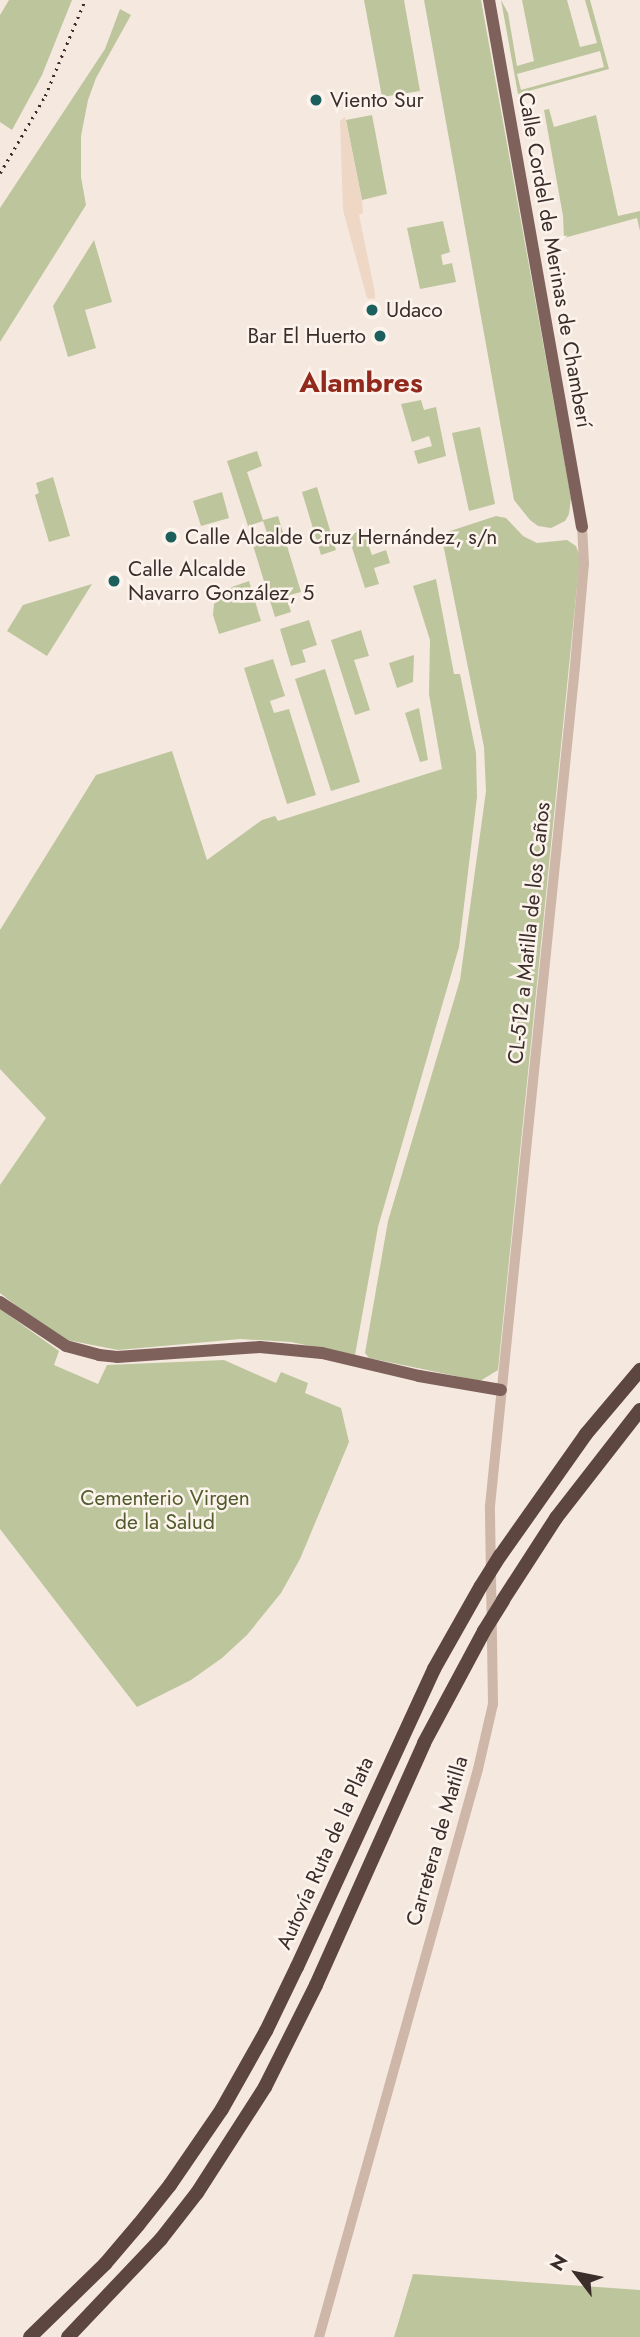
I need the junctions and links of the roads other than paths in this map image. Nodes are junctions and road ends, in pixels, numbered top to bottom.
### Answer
1 (489, 0) edge
2 (582, 527) joint
3 (0, 1302) edge
4 (506, 1342) joint
5 (640, 1370) edge
6 (502, 1390) junction
7 (640, 1410) edge
8 (30, 2337) edge
9 (68, 2337) edge
10 (319, 2337) edge

1 - 2 main road, Calle Cordel de Merinas de Chamberí
2 - 4 street, CL-512 a Matilla de los Caños
3 - 6 main road
4 - 6 street, Carretera de Matilla
5 - 8 highway, Autovía Ruta de la Plata, bridge
6 - 10 street, Carretera de Matilla
7 - 9 highway, bridge

